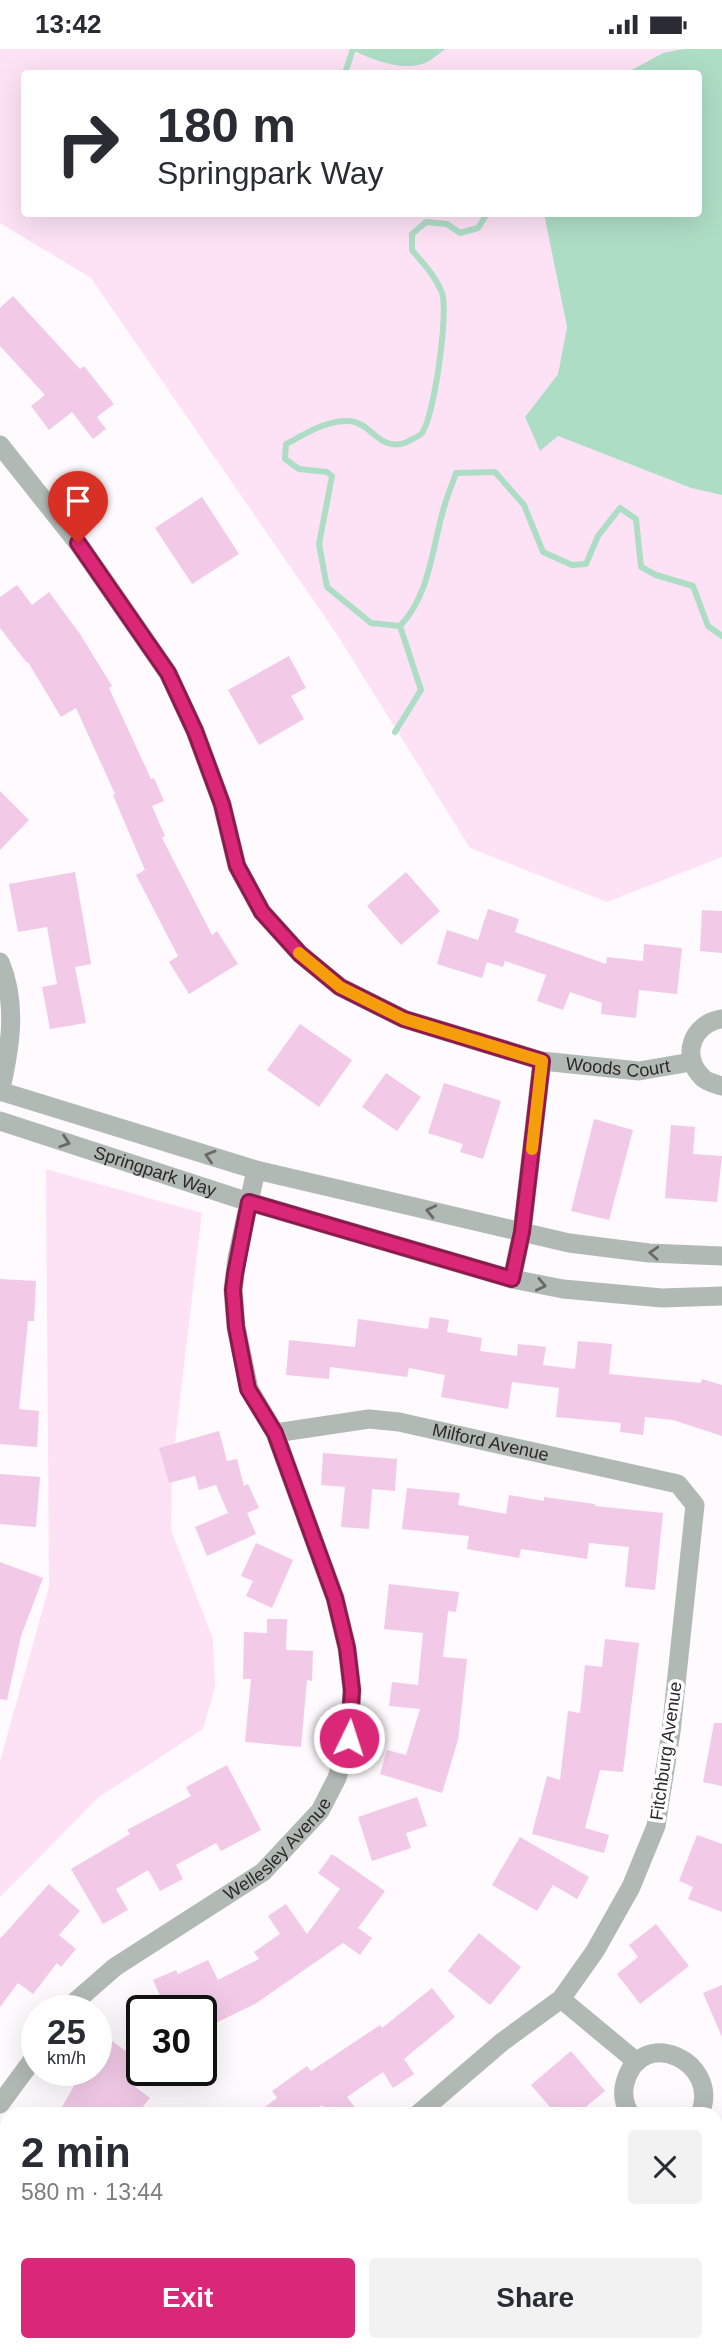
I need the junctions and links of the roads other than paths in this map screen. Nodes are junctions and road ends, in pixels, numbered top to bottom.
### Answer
1 (0, 445) edge
2 (0, 962) edge
3 (722, 1019) edge
4 (542, 1061) junction
5 (691, 1062) junction
6 (722, 1086) edge
7 (0, 1092) edge
8 (0, 1121) edge
9 (256, 1170) junction
10 (249, 1202) junction
11 (522, 1232) junction
12 (722, 1256) edge
13 (512, 1279) junction
14 (722, 1296) edge
15 (275, 1433) junction
16 (695, 1505) joint
17 (83, 1995) edge
18 (561, 1999) junction
19 (637, 2062) junction
20 (21, 2076) edge
21 (0, 2104) edge
22 (426, 2107) edge
23 (626, 2107) edge
24 (702, 2107) edge

1 - 4 street, Woods Court
2 - 7 street
3 - 5 street, Woods Court
4 - 5 street, Woods Court
4 - 11 street
5 - 6 street, Woods Court
9 -> 7 street, Springpark Way
8 -> 10 street, Springpark Way
9 - 10 street, Wellesley Avenue
11 -> 9 street, Springpark Way
10 - 13 street, Springpark Way
10 - 15 street, Wellesley Avenue
12 -> 11 street, Springpark Way
11 - 13 street
13 -> 14 street, Springpark Way
15 - 16 street, Milford Avenue
15 - 17 street, Wellesley Avenue
16 - 18 street, Fitchburg Avenue
18 - 19 street
18 - 22 street, Fitchburg Avenue
19 - 23 street
19 - 24 street
20 - 21 street

